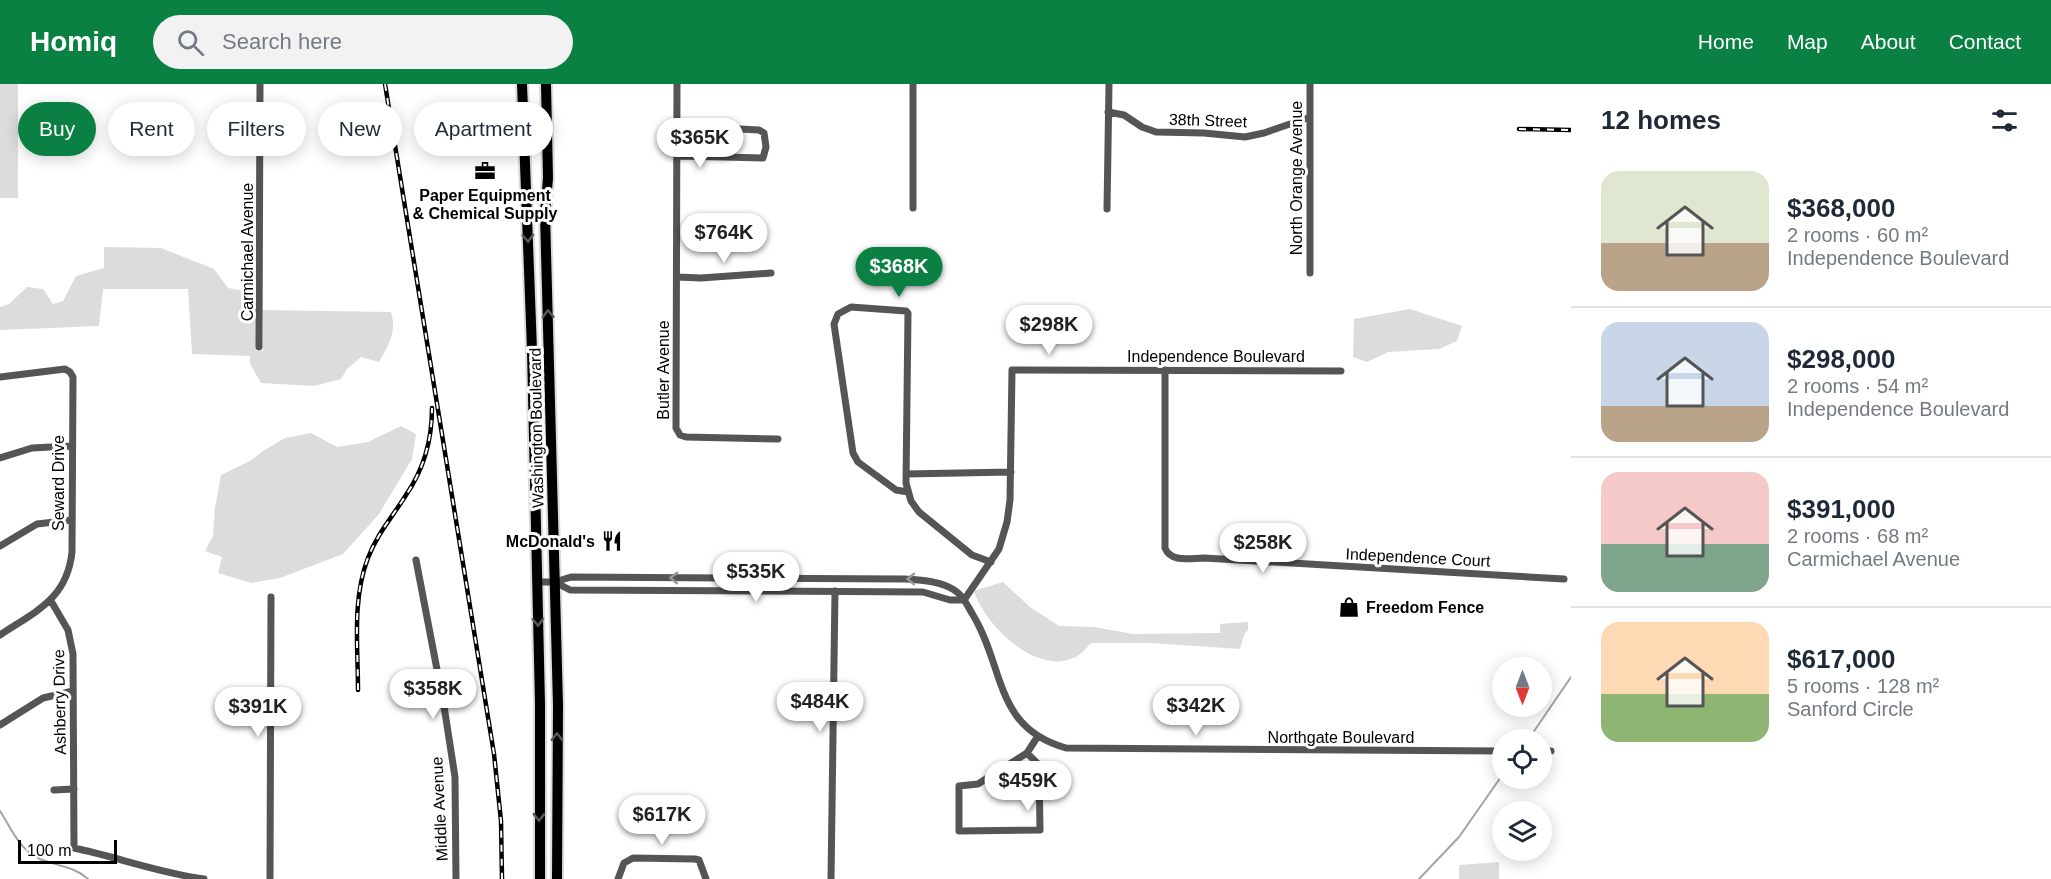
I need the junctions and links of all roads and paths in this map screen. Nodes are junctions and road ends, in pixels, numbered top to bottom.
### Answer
1 (260, 84) edge
2 (522, 84) edge
3 (546, 84) edge
4 (677, 84) edge
5 (913, 84) edge
6 (1109, 84) edge
7 (1310, 84) edge
8 (1108, 112) junction
9 (1310, 117) junction
10 (677, 156) junction
11 (724, 157) junction
12 (913, 208) dead end
13 (1107, 209) dead end
14 (771, 273) dead end
15 (1310, 273) dead end
16 (677, 277) junction
17 (259, 347) dead end
18 (1166, 370) junction
19 (1341, 371) dead end
20 (0, 377) edge
21 (778, 439) dead end
22 (71, 446) junction
23 (0, 458) edge
24 (1011, 472) junction
25 (906, 474) junction
26 (908, 492) junction
27 (72, 520) junction
28 (0, 546) edge
29 (416, 560) dead end
30 (991, 562) junction
31 (1564, 579) dead end
32 (537, 582) junction
33 (555, 582) junction
34 (835, 591) junction
35 (271, 597) dead end
36 (964, 600) junction
37 (51, 601) junction
38 (0, 635) edge
39 (73, 691) junction
40 (0, 725) edge
41 (1038, 736) junction
42 (1492, 751) edge
43 (1027, 753) junction
44 (74, 789) junction
45 (54, 790) dead end
46 (204, 879) edge
47 (270, 879) edge
48 (456, 879) edge
49 (540, 879) edge
50 (557, 879) edge
51 (618, 879) edge
52 (706, 879) edge
53 (831, 879) edge

1 - 17 street, Carmichael Avenue
2 -> 32 main road, Washington Boulevard
33 -> 3 main road, Washington Boulevard
4 - 10 street, Butler Avenue
5 - 12 street
6 - 8 street
7 - 9 street, North Orange Avenue
8 - 9 street, 38th Street
8 - 13 street
9 - 15 street, North Orange Avenue
10 - 11 street
10 - 16 street, Butler Avenue
11 - 11 street
14 - 16 street
16 - 21 street, Butler Avenue
18 - 19 street, Independence Boulevard
18 - 24 street, Independence Boulevard
18 - 31 street, Independence Court
20 - 22 street, Seward Drive
22 - 23 street
22 - 27 street, Seward Drive
24 - 25 street
24 - 30 street, Independence Boulevard
25 - 26 street
25 - 26 street
26 - 30 street
27 - 28 street
27 - 37 street, Seward Drive
29 - 48 street, Middle Avenue
30 - 36 street, Independence Boulevard
32 - 33 street, Northgate Boulevard
32 -> 49 main road, Washington Boulevard
33 - 34 street, Northgate Boulevard
36 -> 33 street, Northgate Boulevard
50 -> 33 main road, Washington Boulevard
34 - 36 street, Northgate Boulevard
34 - 53 street
35 - 47 street
36 - 41 street, Northgate Boulevard
37 - 38 street, Seward Drive
37 - 39 street, Ashberry Drive
39 - 40 street
39 - 44 street, Ashberry Drive
41 - 42 street, Northgate Boulevard
41 - 43 street
43 - 43 street
44 - 45 street
44 - 46 street, Ashberry Drive
51 - 52 street

